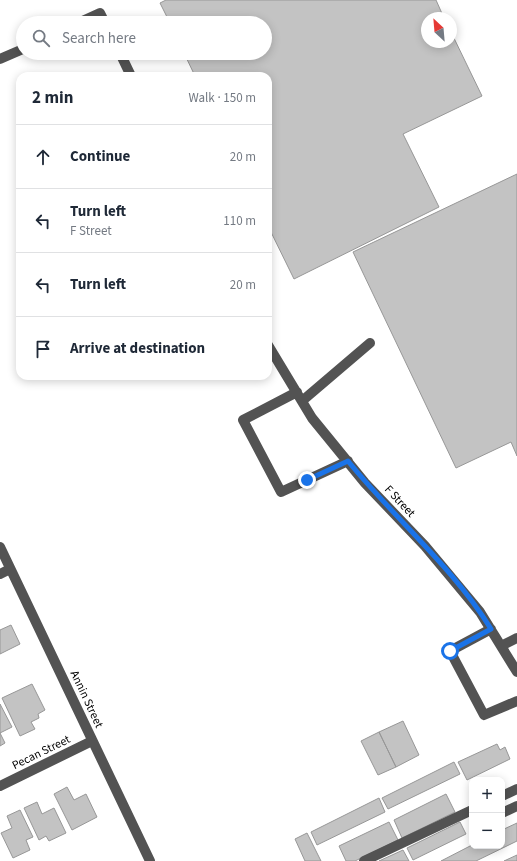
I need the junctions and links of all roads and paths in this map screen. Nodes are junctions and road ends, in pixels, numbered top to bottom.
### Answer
1 (93, 16) edge
2 (102, 16) edge
3 (16, 52) edge
4 (0, 60) edge
5 (123, 60) edge
6 (129, 72) edge
7 (370, 343) dead end
8 (272, 352) edge
9 (296, 392) junction
10 (302, 401) junction
11 (348, 461) junction
12 (0, 548) edge
13 (10, 569) junction
14 (0, 574) edge
15 (491, 629) junction
16 (517, 638) edge
17 (501, 646) junction
18 (517, 672) edge
19 (517, 701) edge
20 (92, 741) junction
21 (0, 786) edge
22 (517, 789) edge
23 (505, 795) edge
24 (517, 806) edge
25 (469, 811) edge
26 (505, 812) edge
27 (150, 861) edge
28 (364, 861) edge

1 - 2 street
3 - 4 street
5 - 6 street
7 - 10 street
8 - 9 street, F Street
9 - 10 street, F Street
9 - 11 street
10 - 11 street, F Street
11 - 15 street, F Street
12 - 13 street, Annin Street
13 - 14 street
13 - 20 street, Annin Street
15 - 17 street, F Street
15 - 19 street
16 - 17 street
17 - 18 street, F Street
20 - 21 street, Pecan Street
20 - 27 street, Annin Street
22 - 23 street
24 - 26 street
25 - 28 street

